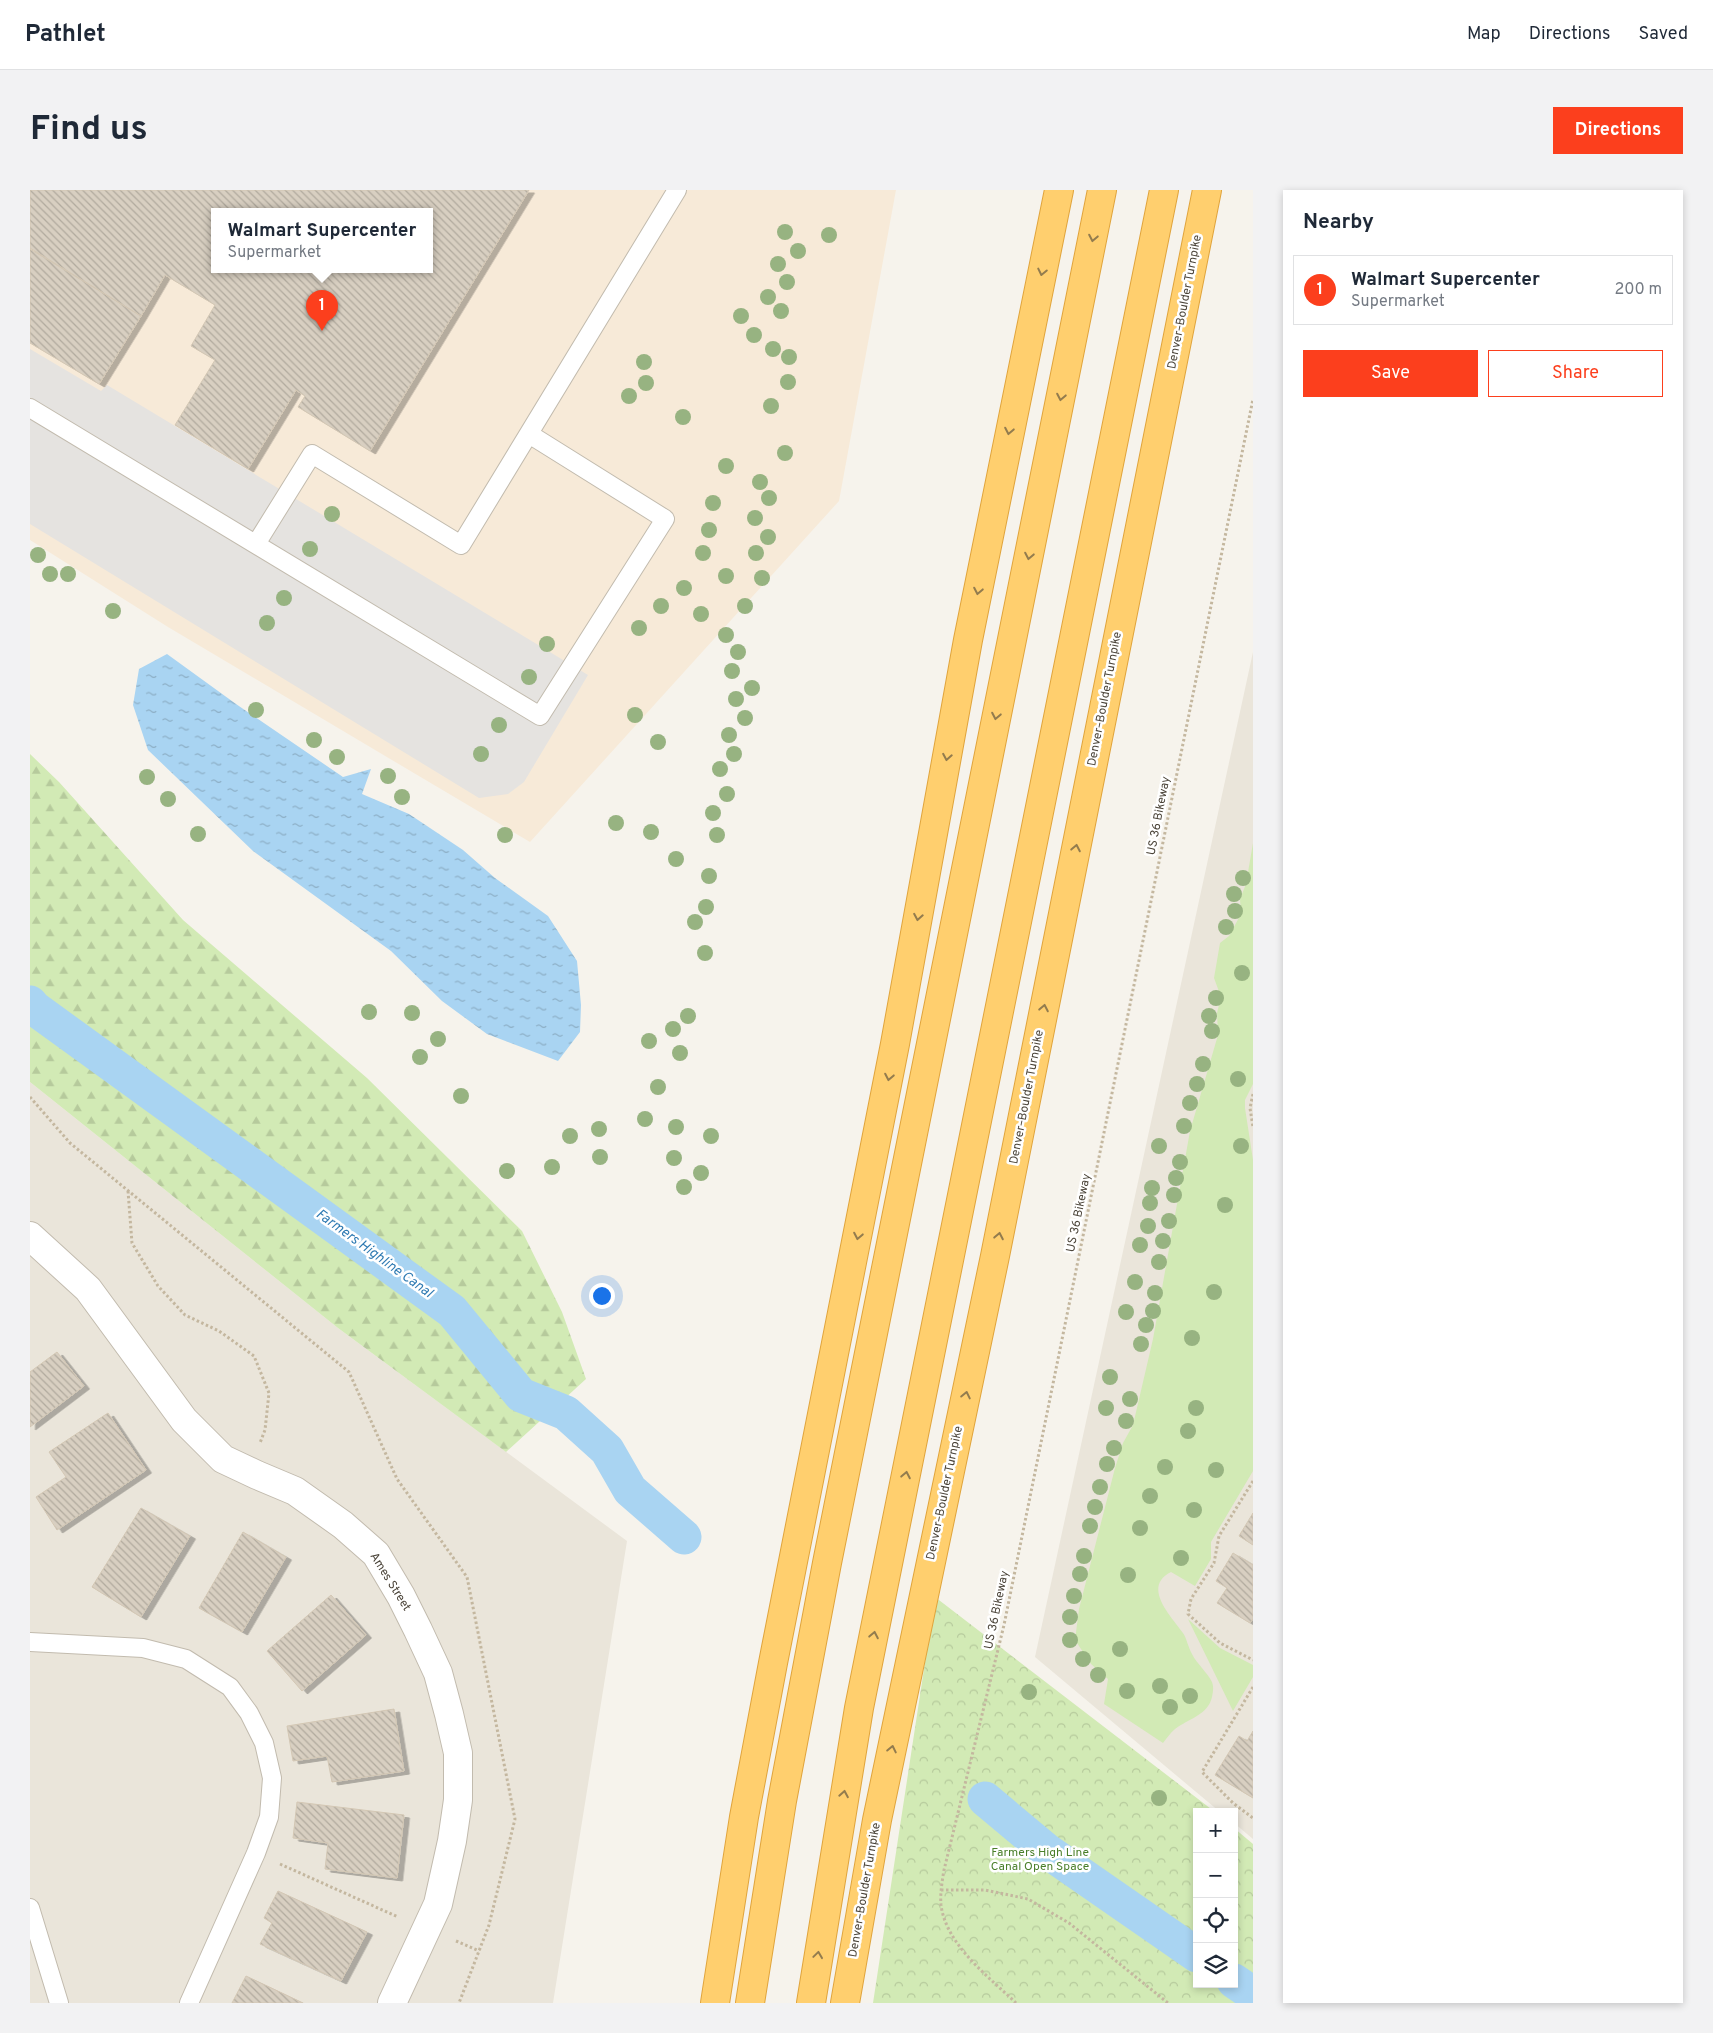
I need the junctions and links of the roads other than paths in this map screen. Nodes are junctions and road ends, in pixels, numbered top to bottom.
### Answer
1 (677, 190) edge
2 (1059, 190) edge
3 (1102, 190) edge
4 (1164, 190) edge
5 (1207, 190) edge
6 (30, 408) edge
7 (529, 434) junction
8 (256, 544) junction
9 (30, 1236) edge
10 (30, 1642) edge
11 (30, 1908) edge
12 (59, 2003) edge
13 (189, 2003) edge
14 (392, 2003) edge
15 (716, 2003) edge
16 (750, 2003) edge
17 (810, 2003) edge
18 (845, 2003) edge

1 - 7 lane
2 -> 15 highway
3 -> 16 highway
17 -> 4 highway
18 -> 5 highway, Denver–Boulder Turnpike
6 - 8 lane
7 - 8 lane
7 - 8 lane
9 - 14 street, Ames Street
10 - 13 lane
11 - 12 lane

